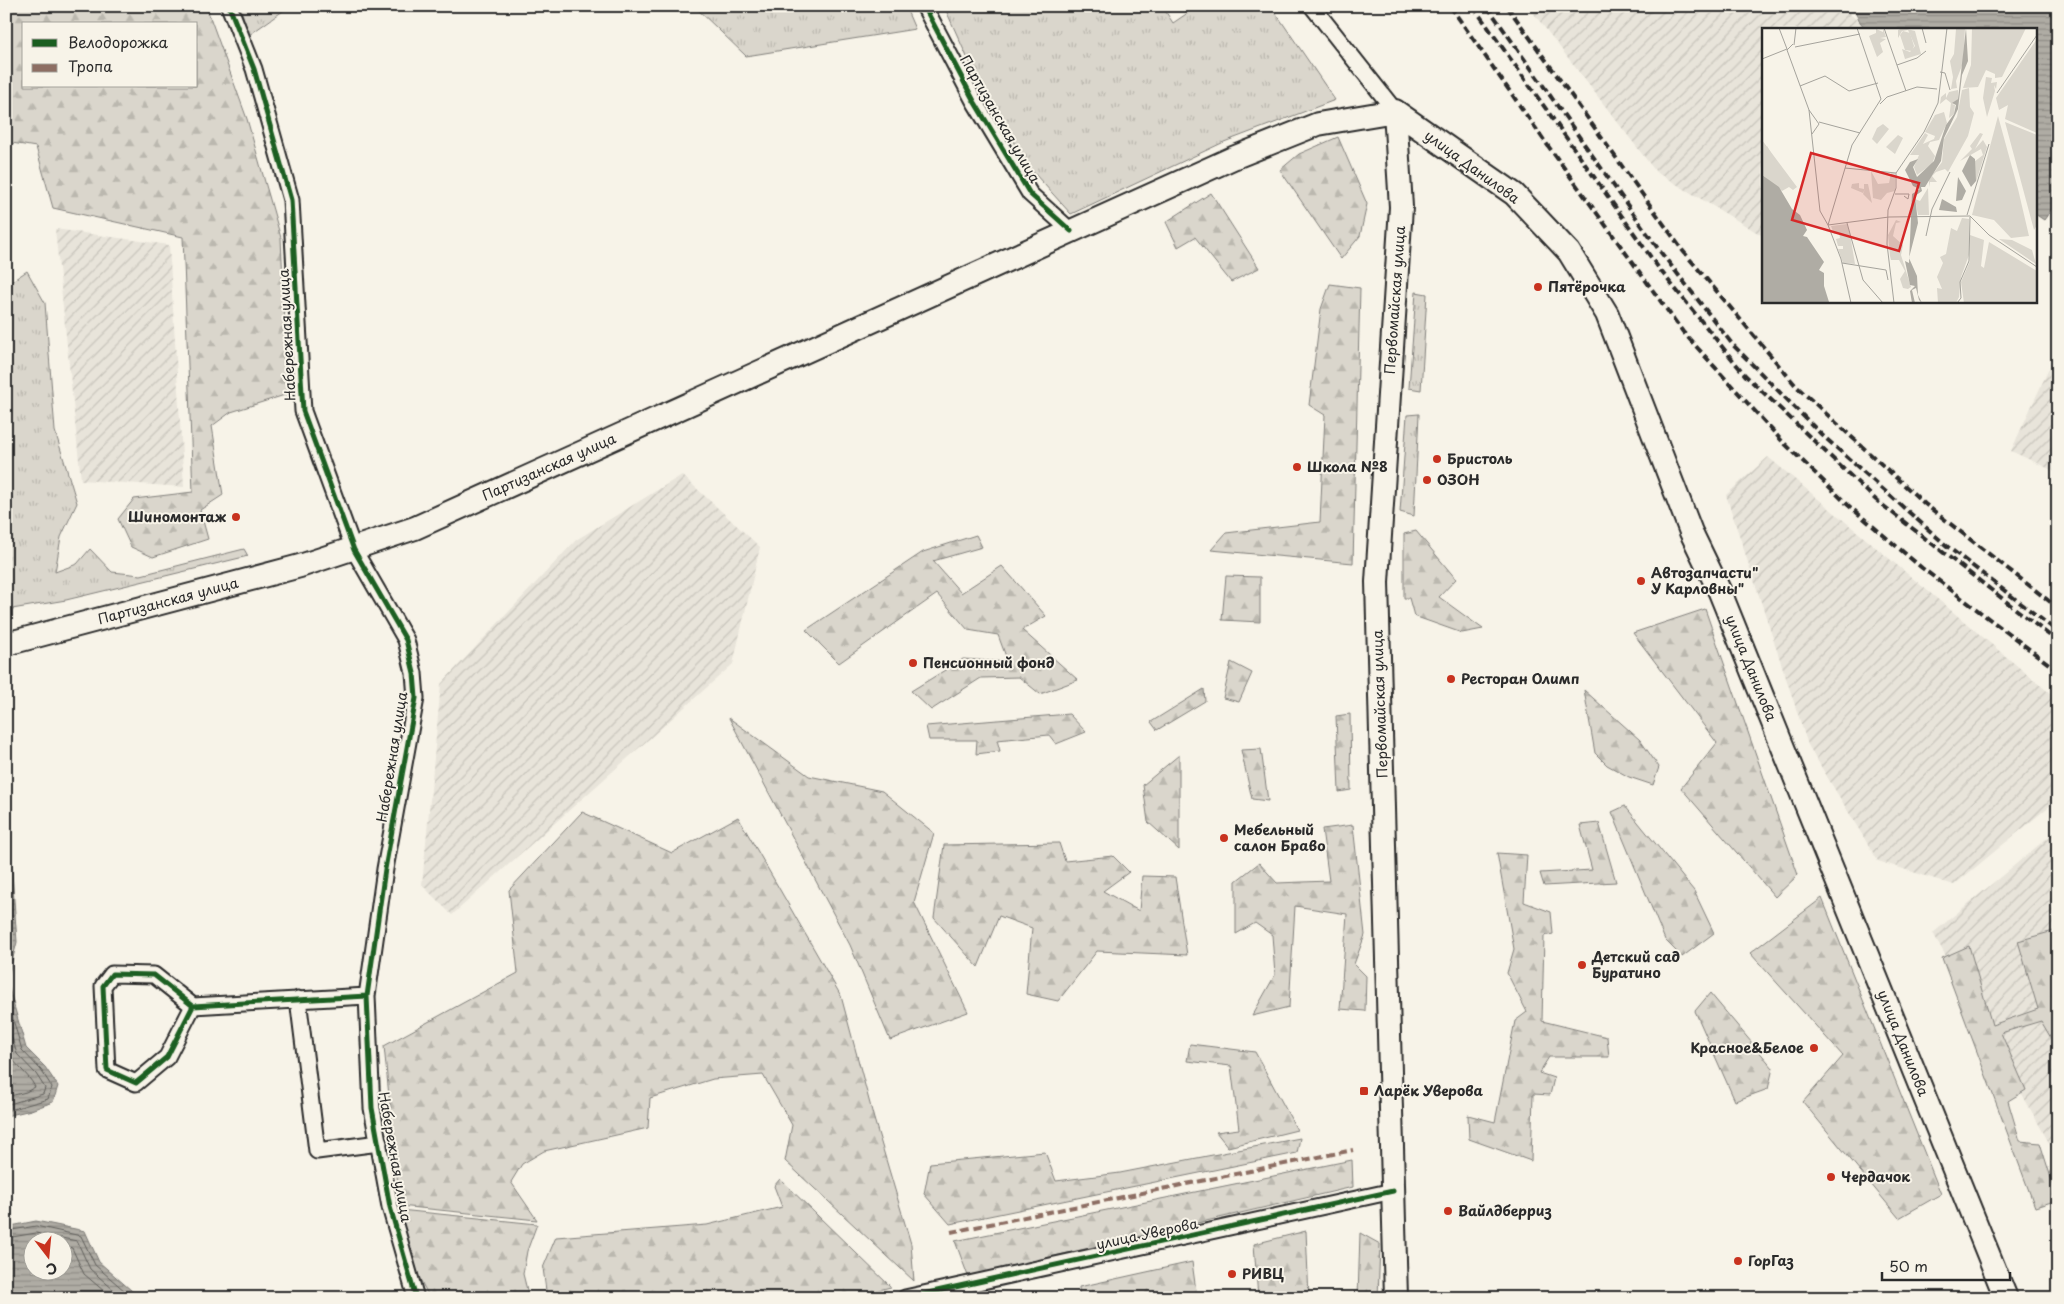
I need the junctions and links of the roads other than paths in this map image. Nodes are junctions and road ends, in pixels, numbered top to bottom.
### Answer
1 (229, 6) edge
2 (924, 6) edge
3 (1312, 6) edge
4 (1395, 112) junction
5 (1071, 231) junction
6 (354, 550) junction
7 (6, 644) edge
8 (367, 996) junction
9 (298, 1000) junction
10 (193, 1006) junction
11 (379, 1143) junction
12 (1394, 1191) junction
13 (416, 1298) edge
14 (905, 1298) edge
15 (1396, 1298) edge
16 (2006, 1298) edge

1 - 6 street, Набережная улица
2 - 5 street, Партизанская улица
3 - 4 street
4 - 5 main road, Партизанская улица
4 - 12 main road, Первомайская улица
4 - 16 main road, улица Данилова
5 - 6 main road, Партизанская улица
6 - 7 main road, Партизанская улица
6 - 8 street, Набережная улица
8 - 9 street
8 - 11 street, Набережная улица
9 - 10 street
9 - 11 street
10 - 10 street
11 - 13 street, Набережная улица
12 - 14 street, улица Уверова
12 - 15 main road, Первомайская улица

